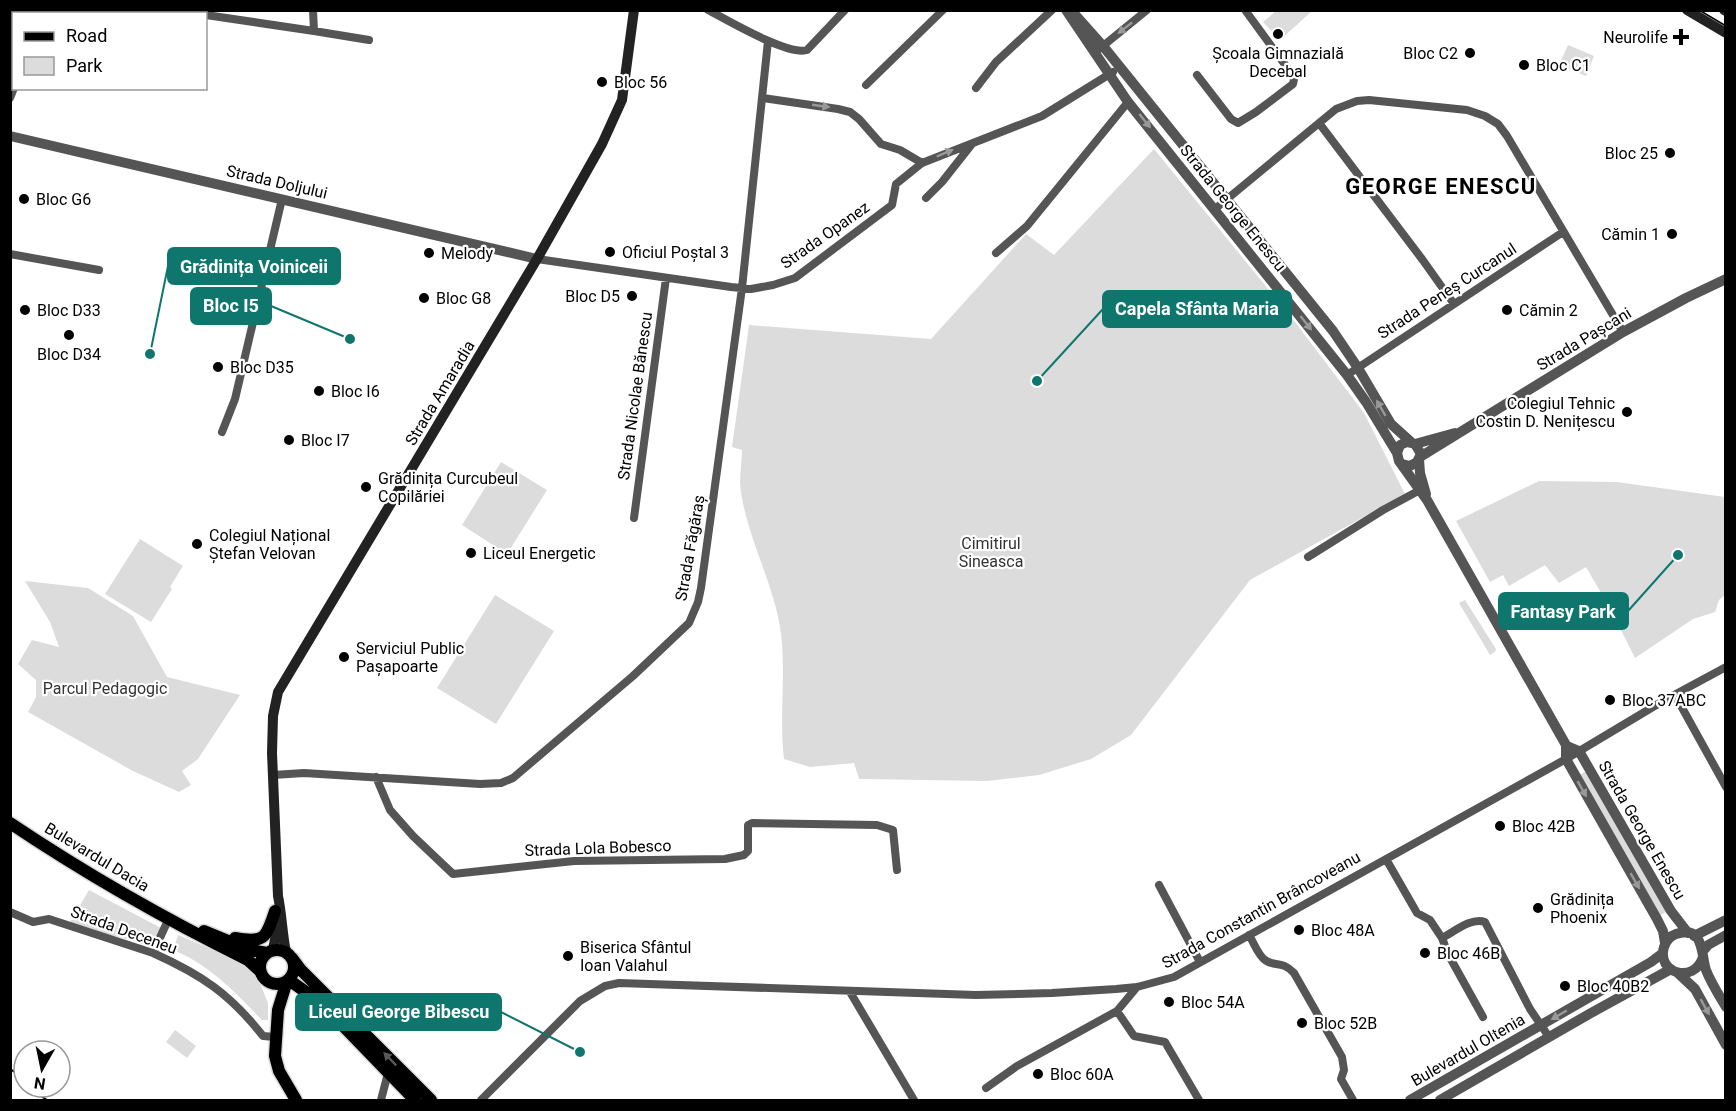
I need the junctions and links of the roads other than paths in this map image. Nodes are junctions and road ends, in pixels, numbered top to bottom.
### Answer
1 (178, 10) edge
2 (313, 10) edge
3 (634, 10) edge
4 (708, 10) edge
5 (845, 10) edge
6 (943, 10) edge
7 (1052, 10) edge
8 (1066, 10) edge
9 (1071, 10) edge
10 (1147, 10) edge
11 (1245, 10) edge
12 (1687, 10) edge
13 (199, 12) edge
14 (207, 15) edge
15 (314, 31) junction
16 (1725, 33) edge
17 (369, 40) dead end
18 (768, 40) junction
19 (1103, 46) junction
20 (1094, 54) junction
21 (1120, 67) junction
22 (1109, 75) junction
23 (1197, 75) dead end
24 (866, 85) dead end
25 (976, 88) dead end
26 (763, 98) junction
27 (1128, 102) junction
28 (1319, 123) junction
29 (10, 136) edge
30 (973, 141) junction
31 (922, 163) junction
32 (926, 198) dead end
33 (282, 199) junction
34 (1226, 200) junction
35 (1215, 209) junction
36 (1563, 232) junction
37 (996, 253) dead end
38 (10, 254) edge
39 (537, 259) junction
40 (99, 270) dead end
41 (666, 278) junction
42 (1725, 279) edge
43 (742, 288) junction
44 (1454, 304) junction
45 (1623, 332) junction
46 (1358, 368) junction
47 (1347, 375) junction
48 (222, 432) dead end
49 (1461, 432) junction
50 (1413, 443) junction
51 (1397, 453) junction
52 (1420, 458) junction
53 (1402, 464) junction
54 (1420, 490) junction
55 (1427, 500) junction
56 (634, 518) dead end
57 (1308, 557) dead end
58 (1725, 667) edge
59 (1675, 695) junction
60 (1567, 746) junction
61 (1580, 751) junction
62 (1566, 759) junction
63 (273, 775) junction
64 (376, 777) junction
65 (1725, 787) edge
66 (10, 823) edge
67 (1386, 859) junction
68 (897, 870) dead end
69 (1159, 885) dead end
70 (278, 896) junction
71 (275, 911) junction
72 (10, 912) edge
73 (169, 918) junction
74 (1725, 920) edge
75 (216, 935) junction
76 (1250, 935) junction
77 (1691, 935) junction
78 (1725, 935) edge
79 (1442, 939) junction
80 (1664, 948) junction
81 (270, 952) junction
82 (153, 953) junction
83 (1703, 954) junction
84 (289, 955) junction
85 (1200, 962) junction
86 (1674, 971) junction
87 (263, 976) junction
88 (288, 981) junction
89 (1137, 987) junction
90 (850, 992) junction
91 (1725, 1007) edge
92 (278, 1010) junction
93 (1117, 1011) junction
94 (1483, 1017) dead end
95 (1540, 1026) junction
96 (275, 1037) junction
97 (1549, 1037) junction
98 (1725, 1045) edge
99 (388, 1073) junction
100 (986, 1088) dead end
101 (296, 1101) edge
102 (381, 1101) edge
103 (415, 1101) edge
104 (431, 1101) edge
105 (481, 1101) edge
106 (914, 1101) edge
107 (1199, 1101) edge
108 (1353, 1101) edge
109 (1410, 1101) edge
110 (1440, 1101) edge

1 - 13 street
2 - 15 street
3 - 39 main road, Strada Amaradia
4 - 18 street
5 - 18 street
6 - 24 street
7 - 25 street
8 - 20 street, Strada George Enescu
9 - 19 street, Strada George Enescu
10 -> 19 street
11 - 23 street
12 - 16 main road
14 - 15 street
15 - 17 street
18 - 26 street, Strada Făgăraș
19 - 20 street
19 - 21 street, Strada George Enescu
20 - 22 street, Strada George Enescu
21 - 22 street, Strada Opanez
21 - 34 street, Strada George Enescu
22 - 27 street, Strada George Enescu
22 - 30 street, Strada Opanez
26 -> 31 street
26 - 43 street, Strada Făgăraș
27 -> 35 street, Strada George Enescu
27 - 37 street
28 - 34 street
28 - 36 street
28 - 44 street
29 - 33 street, Strada Doljului
31 -> 30 street, Strada Opanez
30 - 32 street
31 - 43 street, Strada Opanez
33 - 39 street, Strada Doljului
33 - 48 street
34 - 35 street
34 - 46 street, Strada George Enescu
35 -> 47 street, Strada George Enescu
36 - 44 street, Strada Peneș Curcanul
36 - 45 street
38 - 40 street
39 - 41 street, Strada Opanez
39 - 63 main road, Strada Amaradia
41 - 43 street, Strada Opanez
41 - 56 street, Strada Nicolae Bănescu
42 - 45 street, Strada Pașcani
43 - 64 street, Strada Făgăraș
44 - 46 street, Strada Peneș Curcanul
45 - 49 street, Strada Pașcani
46 - 47 street, Strada Peneș Curcanul
50 -> 46 street, Strada George Enescu
47 - 51 street, Strada George Enescu
49 - 50 street, Strada Pașcani
49 - 52 street, Strada Pașcani
50 - 51 street
50 - 52 street
51 - 53 street
52 - 53 street
52 - 55 street
53 - 54 street
54 - 55 street
54 - 57 street
55 - 60 street
58 - 59 street, Strada Constantin Brâncoveanu
59 - 61 street, Strada Constantin Brâncoveanu
59 - 65 street
60 - 61 street, Strada George Enescu
60 - 62 street
61 - 62 street, Strada Constantin Brâncoveanu
61 - 77 street, Strada George Enescu
62 - 67 street, Strada Constantin Brâncoveanu
62 -> 80 street, Strada George Enescu
63 - 64 street, Strada Făgăraș
63 - 70 main road, Strada Amaradia
64 - 68 street, Strada Lola Bobesco
66 - 73 main road, Bulevardul Dacia
67 - 76 street, Strada Constantin Brâncoveanu
67 - 79 street
69 - 85 street
70 - 71 main road, Strada Amaradia
70 - 84 main road, Strada Amaradia
71 - 75 main road
71 - 81 main road, Strada Amaradia
72 - 82 street, Strada Deceneu
73 - 75 main road, Bulevardul Dacia
73 - 82 street
73 - 87 main road, Bulevardul Dacia
74 - 77 street
75 - 81 main road, Bulevardul Dacia
76 - 85 street, Strada Constantin Brâncoveanu
76 - 108 street
77 - 80 street
77 - 83 street
78 - 83 street
79 - 94 street
79 - 95 street
80 - 86 street
80 -> 95 street, Bulevardul Oltenia
81 - 84 main road, Bulevardul Dacia
81 - 87 main road
82 - 96 street, Strada Deceneu
83 - 86 street
83 - 91 street
84 - 88 main road
104 -> 84 main road
85 - 89 street, Strada Constantin Brâncoveanu
86 - 97 street, Bulevardul Oltenia
86 -> 98 street
87 - 88 main road
87 - 92 main road
88 - 92 main road
88 - 99 main road
89 - 90 street, Strada Constantin Brâncoveanu
89 - 93 street
90 - 105 street, Strada Constantin Brâncoveanu
90 - 106 street
92 - 96 main road
93 - 100 street
93 - 107 street
95 - 97 street, Bulevardul Oltenia
95 - 109 street, Bulevardul Oltenia
96 - 101 main road
97 - 110 street, Bulevardul Oltenia
99 - 102 street
99 - 103 main road

